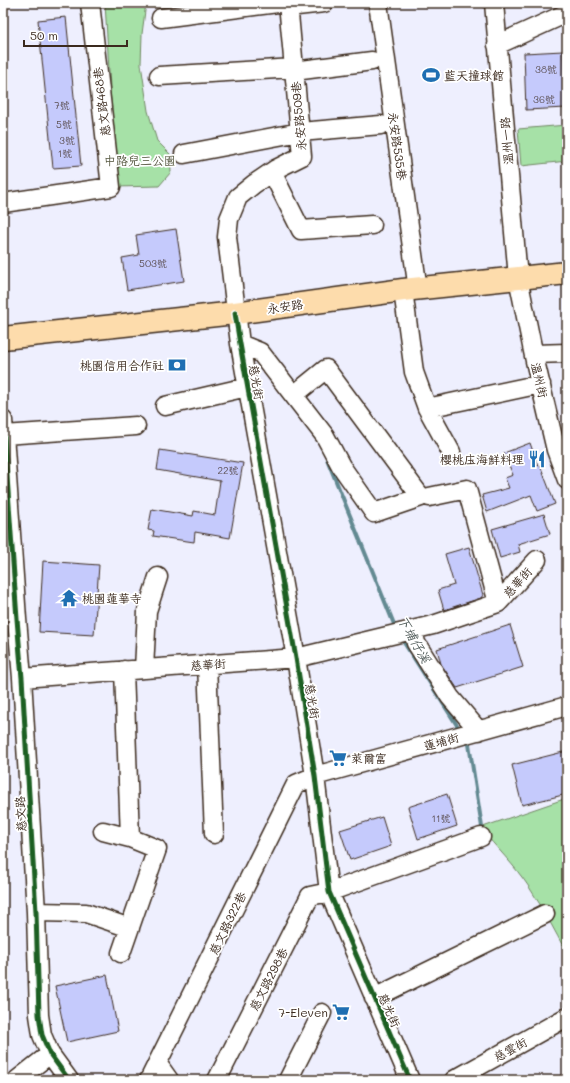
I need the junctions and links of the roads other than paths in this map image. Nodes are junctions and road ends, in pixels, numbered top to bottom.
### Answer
1 (90, 3) edge
2 (324, 3) edge
3 (378, 3) edge
4 (494, 3) edge
5 (285, 4) edge
6 (567, 13) edge
7 (160, 18) dead end
8 (497, 44) junction
9 (372, 61) dead end
10 (294, 69) junction
11 (159, 76) dead end
12 (381, 125) dead end
13 (300, 132) junction
14 (184, 154) dead end
15 (272, 172) junction
16 (3, 203) edge
17 (372, 225) dead end
18 (567, 273) edge
19 (518, 278) junction
20 (410, 290) junction
21 (235, 313) junction
22 (3, 338) edge
23 (240, 344) junction
24 (567, 353) edge
25 (534, 354) junction
26 (541, 384) junction
27 (247, 388) junction
28 (294, 395) junction
29 (165, 406) dead end
30 (427, 408) junction
31 (136, 426) dead end
32 (4, 427) edge
33 (562, 448) edge
34 (451, 452) dead end
35 (567, 480) edge
36 (425, 497) junction
37 (537, 560) dead end
38 (158, 576) dead end
39 (498, 602) junction
40 (10, 619) edge
41 (403, 632) junction
42 (296, 658) junction
43 (207, 664) junction
44 (144, 669) junction
45 (124, 670) junction
46 (22, 678) junction
47 (567, 706) edge
48 (469, 734) junction
49 (315, 776) junction
50 (102, 831) dead end
51 (214, 834) dead end
52 (481, 836) dead end
53 (130, 838) junction
54 (329, 892) junction
55 (36, 912) junction
56 (545, 914) dead end
57 (130, 928) junction
58 (121, 953) dead end
59 (374, 998) junction
60 (322, 1013) dead end
61 (567, 1017) edge
62 (50, 1054) junction
63 (157, 1063) junction
64 (17, 1080) edge
65 (69, 1080) edge
66 (149, 1080) edge
67 (169, 1080) edge
68 (218, 1080) edge
69 (288, 1080) edge
70 (410, 1080) edge
71 (454, 1080) edge

1 - 16 street, 慈文路468巷
2 - 5 street
3 - 20 street, 永安路535巷
4 - 8 street, 溫州一路
5 - 7 street
5 - 10 street, 永安路509巷
6 - 8 street
8 - 19 street, 溫州一路
9 - 10 street
10 - 11 street
10 - 13 street, 永安路509巷
12 - 13 street
13 - 14 street
13 - 15 street, 永安路509巷
15 - 17 street
15 - 21 street, 永安路509巷
18 - 19 main road, 永安路
19 - 20 main road, 永安路
19 - 25 street, 溫州街
20 - 21 main road, 永安路
20 - 30 street, 永安路535巷
21 - 22 main road, 永安路
21 - 23 street, 慈光街
23 - 27 street, 慈光街
23 - 28 street
24 - 25 street
25 - 26 street, 溫州街
26 - 30 street
26 - 33 street, 溫州街
27 - 29 street
27 - 42 street, 慈光街
28 - 36 street
28 - 36 street
30 - 34 street, 永安路535巷
31 - 32 street
32 - 40 street, 慈文路
33 - 35 street, 溫州街
36 - 39 street, 慈華街
37 - 39 street, 慈華街
38 - 44 street
39 - 41 street, 慈華街
40 - 46 street, 慈文路
41 - 42 street, 慈華街
41 - 48 street
42 - 43 street, 慈華街
42 - 49 street, 慈光街
43 - 44 street, 慈華街
43 - 51 street
44 - 45 street, 慈華街
45 - 46 street, 慈華街
45 - 53 street
46 - 55 street, 慈文路
47 - 48 street, 蓮埔街
48 - 49 street, 蓮埔街
49 - 54 street, 慈光街
49 - 63 street, 慈文路322巷
50 - 53 street
52 - 54 street
53 - 57 street
54 - 59 street, 慈光街
54 - 68 street, 慈文路298巷
55 - 57 street
55 - 62 street, 慈文路
56 - 59 street
57 - 58 street
59 - 70 street, 慈光街
60 - 69 street
61 - 71 street, 慈雲街
62 - 64 street
62 - 65 street, 慈文路
63 - 66 street, 慈文路322巷
63 - 67 street

